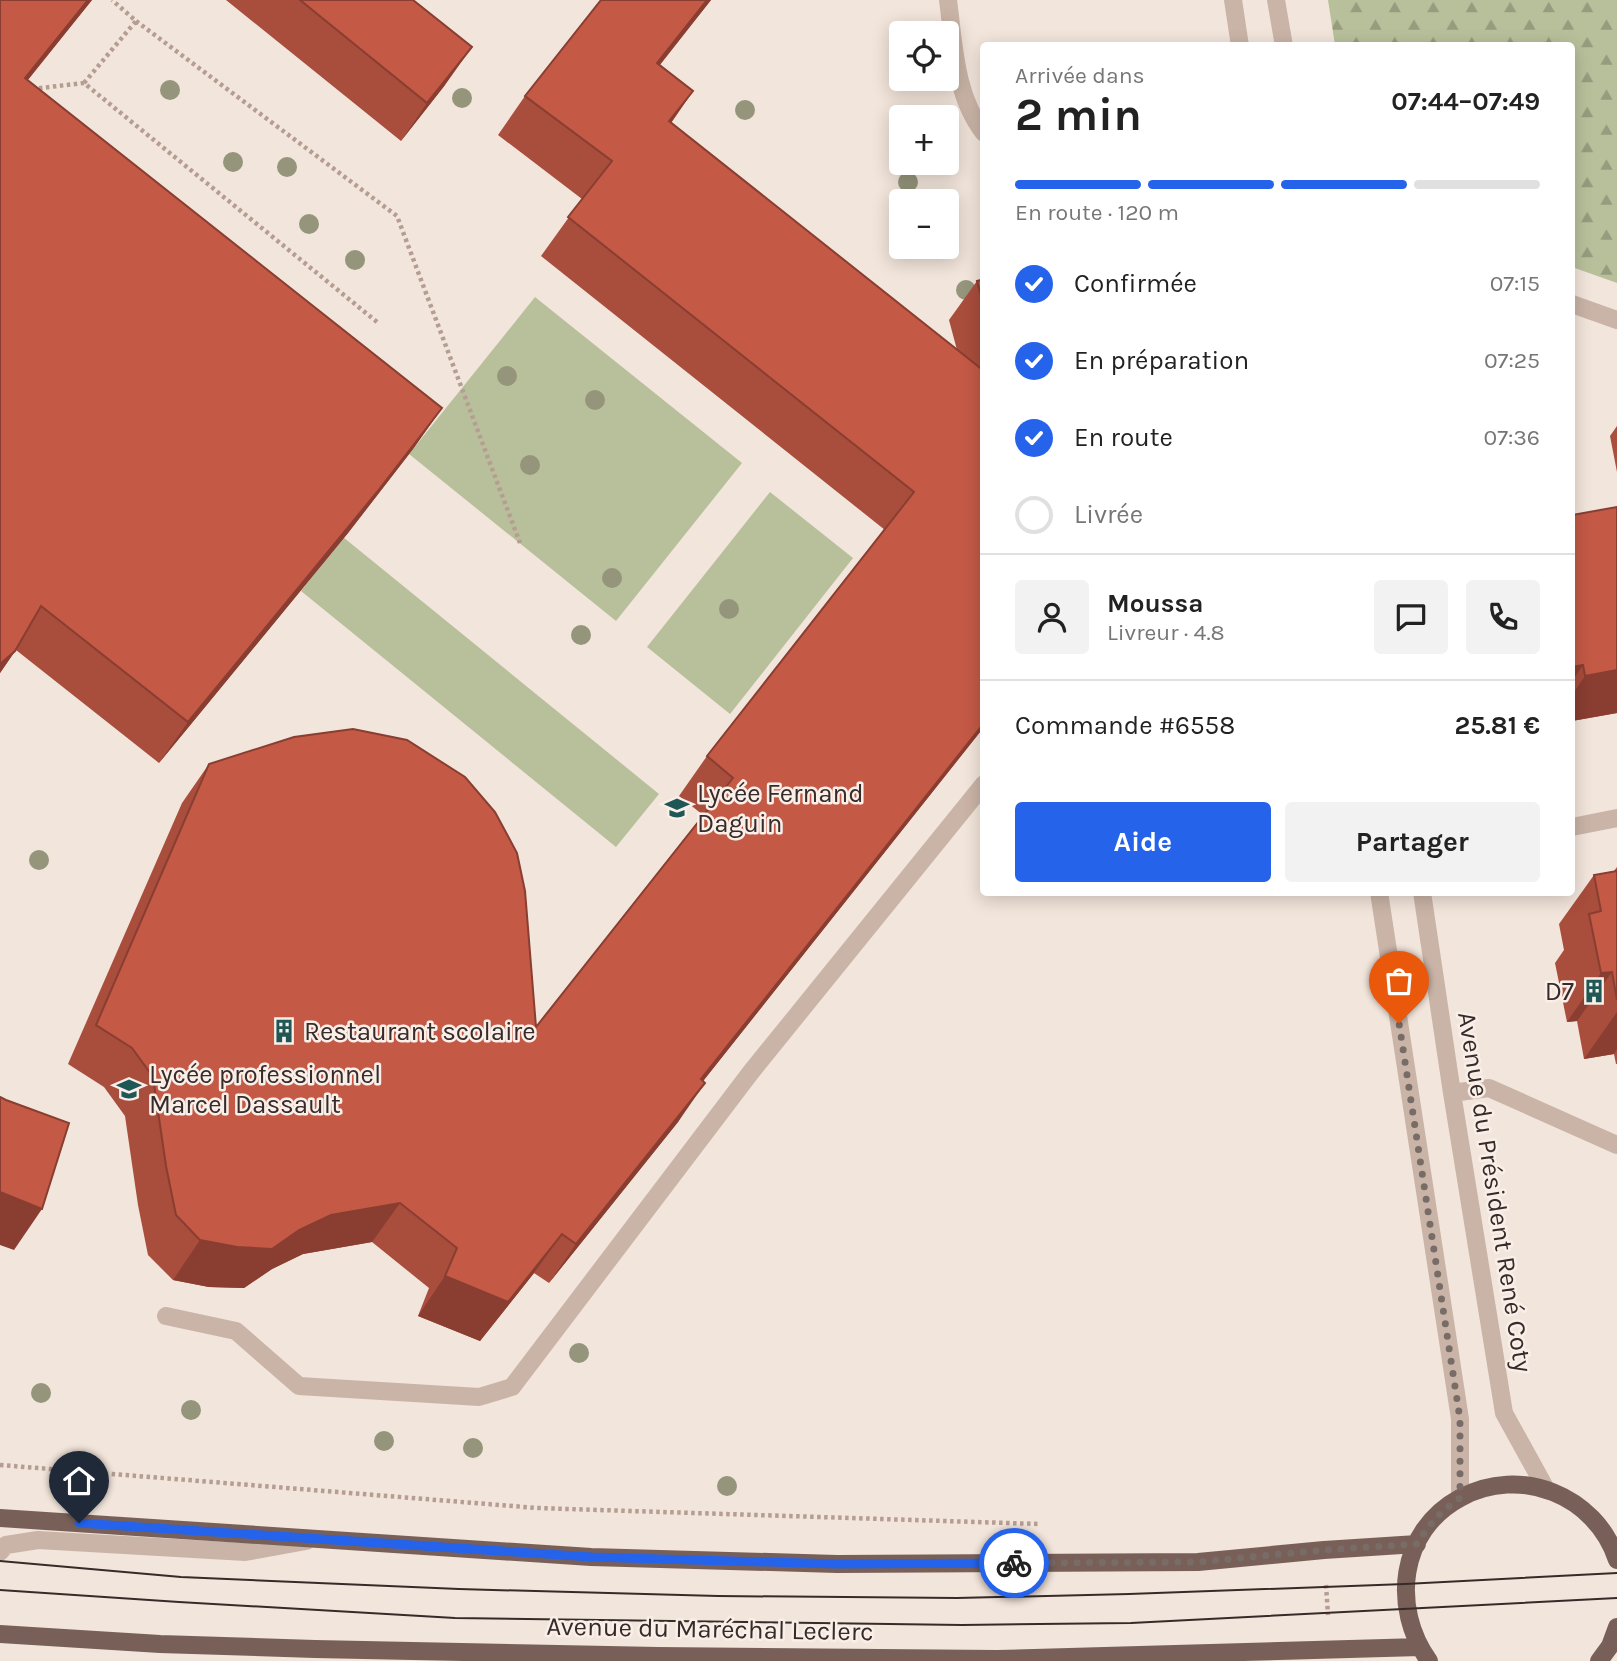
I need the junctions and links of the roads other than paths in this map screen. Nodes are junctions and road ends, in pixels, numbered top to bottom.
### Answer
1 (948, 0) edge
2 (1233, 0) edge
3 (1276, 0) edge
4 (1238, 42) edge
5 (1283, 42) edge
6 (980, 128) edge
7 (1575, 305) edge
8 (1617, 320) edge
9 (980, 789) edge
10 (1617, 818) edge
11 (1575, 826) edge
12 (1380, 896) edge
13 (1423, 896) edge
14 (1452, 1093) junction
15 (1617, 1145) edge
16 (166, 1316) dead end
17 (1546, 1489) junction
18 (1460, 1498) junction
19 (0, 1518) edge
20 (1611, 1531) edge
21 (317, 1540) junction
22 (1417, 1544) junction
23 (0, 1552) edge
24 (1617, 1560) edge
25 (1617, 1628) edge
26 (0, 1634) edge
27 (1613, 1645) edge
28 (1424, 1654) edge
29 (1599, 1661) edge

1 - 6 street
2 - 4 street
3 - 5 street
7 - 8 street
9 - 16 street
10 - 11 street
12 - 18 street
13 - 14 street, Avenue du Président René Coty
14 - 15 street
14 - 17 street, Avenue du Président René Coty
17 - 18 main road
17 - 20 main road
18 - 22 main road
19 - 21 main road
20 - 24 main road
21 - 22 main road
21 - 23 street
22 - 28 main road
25 - 27 main road
26 - 28 main road, Avenue du Maréchal Leclerc
27 - 29 main road

